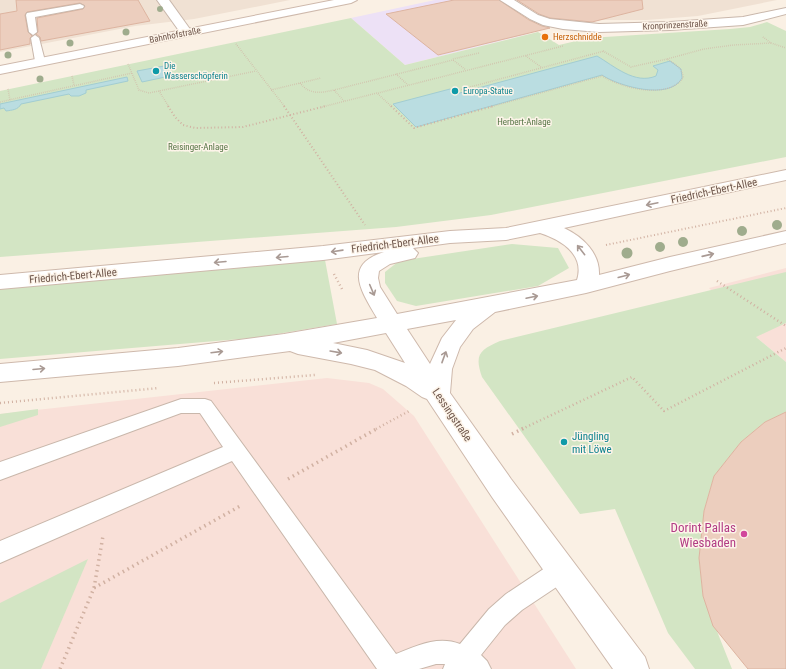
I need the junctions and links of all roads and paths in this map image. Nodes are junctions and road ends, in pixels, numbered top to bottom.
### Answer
1 (163, 0) edge
2 (351, 0) edge
3 (506, 0) edge
4 (80, 6) dead end
5 (786, 11) edge
6 (186, 32) junction
7 (235, 43) dead end
8 (565, 46) dead end
9 (598, 47) dead end
10 (786, 48) edge
11 (604, 51) junction
12 (479, 53) dead end
13 (526, 56) junction
14 (667, 58) junction
15 (453, 60) junction
16 (40, 61) junction
17 (542, 67) junction
18 (0, 70) edge
19 (256, 71) junction
20 (466, 71) junction
21 (396, 74) junction
22 (322, 78) dead end
23 (8, 83) dead end
24 (300, 83) junction
25 (408, 85) junction
26 (271, 90) junction
27 (334, 90) junction
28 (459, 90) dead end
29 (158, 91) junction
30 (378, 93) junction
31 (10, 100) junction
32 (0, 102) edge
33 (344, 102) junction
34 (291, 115) junction
35 (786, 175) edge
36 (786, 208) edge
37 (366, 226) dead end
38 (540, 227) junction
39 (506, 234) junction
40 (786, 237) edge
41 (581, 250) junction
42 (323, 253) junction
43 (717, 281) dead end
44 (0, 282) edge
45 (586, 286) junction
46 (493, 305) junction
47 (391, 323) junction
48 (786, 326) edge
49 (357, 329) junction
50 (284, 343) junction
51 (786, 348) edge
52 (0, 373) edge
53 (438, 395) junction
54 (512, 434) dead end
55 (236, 450) junction
56 (0, 471) edge
57 (108, 504) junction
58 (0, 552) edge
59 (562, 570) junction
60 (466, 665) edge
61 (60, 669) edge
62 (390, 669) edge
63 (633, 669) edge

1 - 6 street
2 - 6 street, Bahnhofstraße
3 - 5 street, Kronprinzenstraße
4 - 16 lane
6 - 16 street, Bahnhofstraße
7 - 19 path
8 - 13 path
9 - 11 path
10 - 14 path
11 - 14 path
11 - 17 path
12 - 15 path
13 - 17 path
13 - 20 path
14 - 30 path
15 - 20 path
15 - 21 path
16 - 18 street, Bahnhofstraße
17 - 28 path
19 - 26 path
19 - 29 path
20 - 25 path
21 - 25 path
21 - 27 path
22 - 24 path
23 - 31 path
24 - 26 path
24 - 27 path
25 - 30 path
26 - 34 path
27 - 33 path
29 - 31 path
29 - 34 path
30 - 33 path
31 - 32 path
33 - 34 path
34 - 37 path
35 -> 38 street, Friedrich-Ebert-Allee
36 - 41 path
38 - 39 street, Friedrich-Ebert-Allee
38 - 41 street
39 -> 42 street, Friedrich-Ebert-Allee
39 -> 47 street, Lessingstraße
45 -> 40 street
45 -> 41 street
42 -> 44 street, Friedrich-Ebert-Allee
42 - 49 path
43 - 48 path
46 -> 45 street
46 - 47 street
53 -> 46 street
47 - 49 street
47 - 53 street, Lessingstraße
49 - 50 street
52 -> 50 street
50 -> 53 street
51 - 54 path
53 - 59 street, Lessingstraße
55 - 56 lane
55 - 57 lane
55 - 62 lane
57 - 58 lane
57 - 61 path
59 - 60 lane
59 - 63 street, Lessingstraße
60 - 62 lane

